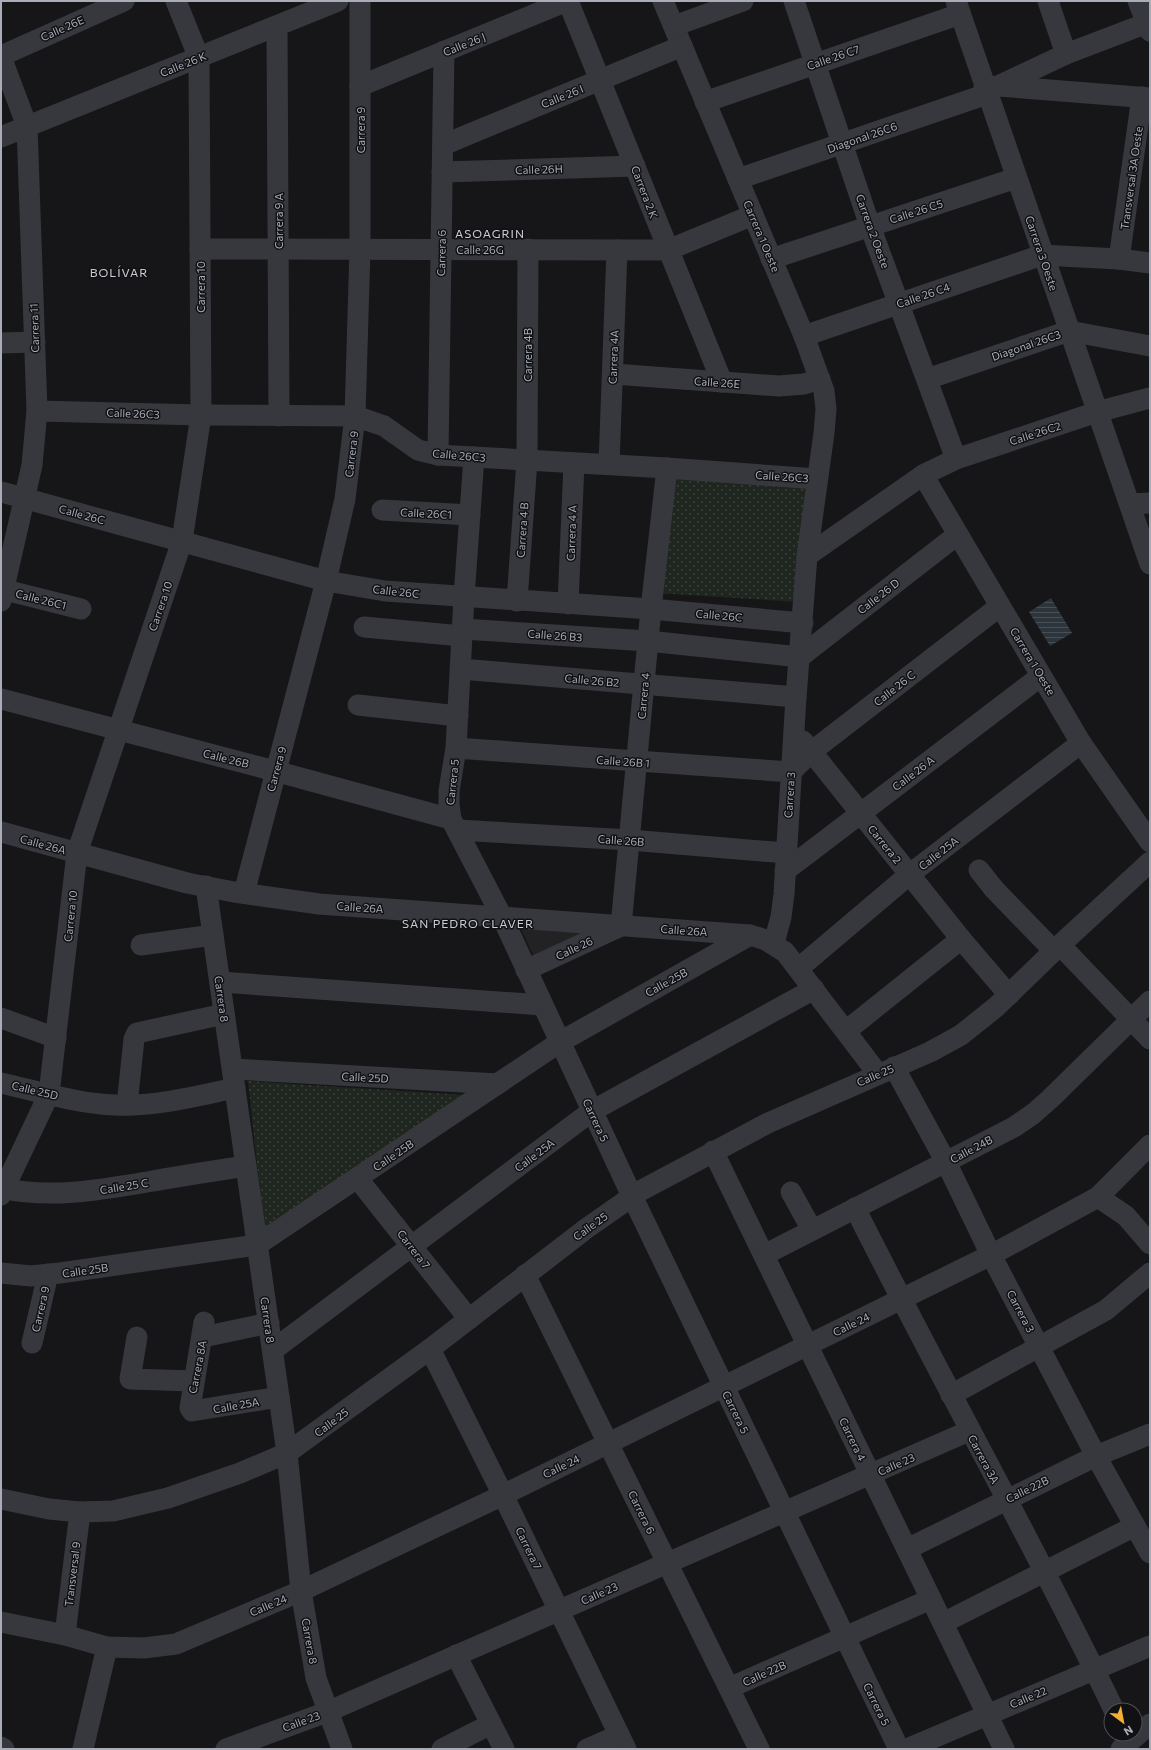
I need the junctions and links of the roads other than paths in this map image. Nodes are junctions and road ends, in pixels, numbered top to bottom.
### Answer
1 (124, 1) edge
2 (176, 1) edge
3 (338, 1) edge
4 (360, 1) edge
5 (568, 1) edge
6 (663, 1) edge
7 (743, 1) edge
8 (794, 1) edge
9 (1048, 1) edge
10 (1138, 1) edge
11 (958, 8) edge
12 (1149, 25) edge
13 (277, 26) junction
14 (674, 26) junction
15 (682, 46) junction
16 (444, 52) junction
17 (1066, 54) junction
18 (1, 56) edge
19 (199, 58) junction
20 (815, 63) junction
21 (600, 80) junction
22 (360, 86) junction
23 (990, 89) junction
24 (1146, 97) edge
25 (706, 102) junction
26 (27, 126) junction
27 (1, 137) edge
28 (842, 144) junction
29 (443, 145) junction
30 (635, 166) junction
31 (442, 172) junction
32 (1016, 178) junction
33 (738, 179) junction
34 (753, 215) junction
35 (870, 226) junction
36 (200, 249) junction
37 (278, 249) junction
38 (360, 249) junction
39 (441, 249) junction
40 (528, 250) junction
41 (618, 250) junction
42 (668, 250) junction
43 (1042, 255) junction
44 (772, 259) junction
45 (1119, 259) junction
46 (1150, 263) edge
47 (899, 303) junction
48 (1069, 331) junction
49 (804, 336) junction
50 (35, 342) junction
51 (1, 344) edge
52 (1150, 346) edge
53 (612, 374) junction
54 (820, 379) junction
55 (927, 379) junction
56 (722, 382) junction
57 (1150, 398) edge
58 (38, 411) junction
59 (1097, 412) junction
60 (201, 415) junction
61 (279, 416) junction
62 (356, 416) junction
63 (438, 455) junction
64 (474, 457) junction
65 (956, 459) junction
66 (527, 460) junction
67 (574, 463) junction
68 (609, 464) junction
69 (667, 468) junction
70 (923, 475) junction
71 (817, 479) junction
72 (1, 492) edge
73 (26, 498) junction
74 (1140, 504) edge
75 (382, 510) dead end
76 (470, 515) junction
77 (957, 535) junction
78 (182, 541) junction
79 (807, 556) junction
80 (1150, 564) edge
81 (326, 581) junction
82 (2, 593) edge
83 (464, 598) junction
84 (517, 601) junction
85 (568, 604) junction
86 (1000, 606) junction
87 (81, 609) dead end
88 (651, 609) junction
89 (802, 623) junction
90 (364, 627) dead end
91 (462, 633) junction
92 (648, 641) junction
93 (800, 657) junction
94 (461, 669) junction
95 (1041, 676) junction
96 (644, 684) junction
97 (796, 697) junction
98 (1, 700) edge
99 (358, 705) dead end
100 (458, 716) junction
101 (794, 729) junction
102 (119, 730) junction
103 (1081, 743) junction
104 (456, 748) junction
105 (811, 752) junction
106 (637, 762) junction
107 (275, 771) junction
108 (791, 772) junction
109 (860, 813) junction
110 (454, 825) junction
111 (1, 832) edge
112 (630, 840) junction
113 (1150, 842) edge
114 (77, 853) junction
115 (785, 862) junction
116 (1150, 862) edge
117 (979, 870) dead end
118 (910, 874) junction
119 (206, 886) junction
120 (244, 893) junction
121 (502, 917) junction
122 (621, 926) junction
123 (213, 935) junction
124 (750, 935) junction
125 (961, 939) junction
126 (774, 944) junction
127 (141, 945) dead end
128 (1057, 948) junction
129 (799, 968) junction
130 (526, 970) junction
131 (220, 982) junction
132 (814, 989) junction
133 (1009, 995) junction
134 (1150, 1001) edge
135 (542, 1005) junction
136 (224, 1014) junction
137 (1, 1018) edge
138 (1131, 1018) junction
139 (846, 1031) junction
140 (56, 1038) junction
141 (1150, 1039) edge
142 (560, 1042) junction
143 (886, 1070) junction
144 (234, 1079) junction
145 (1, 1082) edge
146 (498, 1084) junction
147 (49, 1094) junction
148 (127, 1105) junction
149 (592, 1111) junction
150 (1150, 1145) edge
151 (713, 1151) junction
152 (946, 1162) junction
153 (246, 1166) junction
154 (358, 1179) junction
155 (2, 1191) edge
156 (791, 1192) dead end
157 (632, 1196) junction
158 (1098, 1197) junction
159 (855, 1208) junction
160 (812, 1230) junction
161 (1150, 1244) edge
162 (257, 1245) junction
163 (413, 1247) junction
164 (764, 1255) junction
165 (991, 1255) junction
166 (1150, 1272) edge
167 (1, 1273) edge
168 (48, 1274) junction
169 (525, 1275) junction
170 (901, 1300) junction
171 (468, 1319) junction
172 (269, 1324) junction
173 (137, 1337) dead end
174 (32, 1343) dead end
175 (808, 1345) junction
176 (1040, 1348) junction
177 (430, 1349) junction
178 (273, 1350) junction
179 (194, 1380) junction
180 (724, 1386) junction
181 (951, 1395) junction
182 (279, 1396) junction
183 (192, 1412) joint
184 (969, 1431) junction
185 (1150, 1434) edge
186 (608, 1443) junction
187 (287, 1453) junction
188 (1096, 1456) junction
189 (870, 1475) junction
190 (503, 1495) junction
191 (1, 1499) edge
192 (1005, 1500) junction
193 (80, 1512) junction
194 (784, 1512) junction
195 (1136, 1526) junction
196 (907, 1549) junction
197 (1150, 1553) edge
198 (667, 1563) junction
199 (1045, 1572) junction
200 (301, 1591) junction
201 (931, 1599) junction
202 (559, 1610) junction
203 (1, 1622) edge
204 (943, 1623) junction
205 (65, 1635) junction
206 (845, 1637) junction
207 (107, 1646) junction
208 (1150, 1646) edge
209 (456, 1655) junction
210 (1094, 1670) junction
211 (729, 1688) junction
212 (1110, 1702) edge
213 (327, 1712) junction
214 (987, 1714) junction
215 (491, 1724) junction
216 (622, 1742) edge
217 (1, 1747) edge
218 (4, 1749) edge
219 (83, 1749) edge
220 (226, 1749) edge
221 (342, 1749) edge
222 (442, 1749) edge
223 (504, 1749) edge
224 (587, 1749) edge
225 (759, 1749) edge
226 (899, 1749) edge
227 (907, 1749) edge
228 (1004, 1749) edge

1 - 18 street, Calle 26E
2 - 19 street, Carrera 10
3 - 13 street, Calle 26 K
4 - 22 street, Carrera 9
5 - 16 street, Calle 26 J
5 - 21 street, Carrera 2 K
6 - 14 street, Carrera 1 Oeste
7 - 14 street
8 - 20 street, Carrera 2 Oeste
9 - 17 street
10 - 12 street
11 - 20 street, Calle 26 C7
11 - 23 street, Carrera 3 Oeste
12 - 17 street, Diagonal 26C6
13 - 19 street, Calle 26 K
13 - 37 street, Carrera 9 A
14 - 15 street, Carrera 1 Oeste
15 - 21 street, Calle 26 I
15 - 25 street, Carrera 1 Oeste
16 - 22 street, Calle 26 J
16 - 29 street, Carrera 6
17 - 23 street, Diagonal 26C6
18 - 26 street, Carrera 11
19 - 26 street, Calle 26 K
19 - 36 street, Carrera 10
20 - 25 street, Calle 26 C7
20 - 28 street, Carrera 2 Oeste
21 - 29 street, Calle 26 I
21 - 30 street, Carrera 2 K
22 - 38 street, Carrera 9
23 - 24 street, Diagonal 26C6
23 - 28 street, Diagonal 26C6
23 - 32 street, Carrera 3 Oeste
24 - 45 street, Transversal 3A Oeste
25 - 33 street, Carrera 1 Oeste
26 - 27 street, Calle 26 K
26 - 50 street, Carrera 11
28 - 33 street, Diagonal 26C6
28 - 35 street, Carrera 2 Oeste
29 - 31 street, Carrera 6
30 - 31 street, Calle 26H
30 - 42 street, Carrera 2 K
31 - 39 street, Carrera 6
32 - 35 street, Calle 26 C5
32 - 43 street, Carrera 3 Oeste
33 - 34 street, Carrera 1 Oeste
34 - 42 street, Calle 26G
34 - 44 street, Carrera 1 Oeste
35 - 44 street, Calle 26 C5
35 - 47 street, Carrera 2 Oeste
36 - 37 street, Calle 26G
36 - 60 street, Carrera 10
37 - 38 street, Calle 26G
37 - 61 street, Carrera 9 A
38 - 39 street, Calle 26G
38 - 62 street, Carrera 9
39 - 40 street, Calle 26G
39 - 63 street, Carrera 6
40 - 41 street, Calle 26G
40 - 66 street, Carrera 4B
41 - 42 street, Calle 26G
41 - 53 street, Carrera 4A
42 - 56 street, Carrera 2 K
43 - 45 street
43 - 47 street, Calle 26 C4
43 - 48 street, Carrera 3 Oeste
44 - 49 street, Carrera 1 Oeste
45 - 46 street
47 - 49 street, Calle 26 C4
47 - 55 street, Carrera 2 Oeste
48 - 52 street, Diagonal 26C3
48 - 55 street, Diagonal 26C3
48 - 59 street, Carrera 3 Oeste
49 - 54 street, Carrera 1 Oeste
50 - 51 street
50 - 58 street, Carrera 11
53 - 56 street, Calle 26E
53 - 68 street, Carrera 4A
54 - 56 street, Calle 26E
54 - 71 street, Carrera 1 Oeste
55 - 65 street, Carrera 2 Oeste
57 - 59 street, Calle 26C2
58 - 60 street, Calle 26C3
58 - 73 street, Carrera 11
59 - 65 street, Calle 26C2
59 - 74 street, Carrera 3 Oeste
60 - 61 street, Calle 26C3
60 - 78 street, Carrera 10
61 - 62 street, Calle 26C3
62 - 63 street, Calle 26C3
62 - 81 street, Carrera 9
63 - 64 street, Calle 26C3
64 - 66 street, Calle 26C3
64 - 76 street, Carrera 5
65 - 70 street, Calle 26C2
66 - 67 street, Calle 26C3
66 - 84 street, Carrera 4 B
67 - 68 street, Calle 26C3
67 - 85 street, Carrera 4 A
68 - 69 street, Calle 26C3
69 - 71 street, Calle 26C3
69 - 88 street, Carrera 4
70 - 77 street, Carrera 1 Oeste
70 - 79 street
71 - 79 street, Carrera 3
72 - 73 street, Calle 26C
73 - 78 street, Calle 26C
73 - 82 street, Carrera 11
74 - 80 street, Carrera 3 Oeste
75 - 76 street, Calle 26C1
76 - 83 street, Carrera 5
77 - 86 street, Carrera 1 Oeste
77 - 93 street, Calle 26 D
78 - 81 street, Calle 26C
78 - 102 street, Carrera 10
79 - 89 street, Carrera 3
81 - 83 street, Calle 26C
81 - 107 street, Carrera 9
82 - 87 street, Calle 26C1
83 - 84 street, Calle 26C
83 - 91 street, Carrera 5
84 - 85 street, Calle 26C
85 - 88 street, Calle 26C
86 - 95 street, Carrera 1 Oeste
86 - 105 street, Calle 26 C
88 - 89 street, Calle 26C
88 - 92 street, Carrera 4
89 - 93 street, Carrera 3
90 - 91 street, Calle 26 B3
91 - 92 street, Calle 26 B3
91 - 94 street, Carrera 5
92 - 93 street
92 - 96 street, Carrera 4
93 - 97 street, Carrera 3
94 - 96 street, Calle 26 B2
94 - 100 street, Carrera 5
95 - 103 street, Carrera 1 Oeste
95 - 109 street, Calle 26 A
96 - 97 street, Calle 26 B2
96 - 106 street, Carrera 4
97 - 101 street, Carrera 3
98 - 102 street, Calle 26B
99 - 100 street
100 - 104 street, Carrera 5
101 - 105 street, Carrera 2
101 - 108 street, Carrera 3
102 - 107 street, Calle 26B
102 - 114 street, Carrera 10
103 - 113 street, Carrera 1 Oeste
103 - 118 street, Calle 25A
104 - 106 street, Calle 26B 1
104 - 110 street, Carrera 5
105 - 108 street, Calle 26 C
105 - 109 street, Carrera 2
106 - 108 street, Calle 26B 1
106 - 112 street, Carrera 4
107 - 110 street, Calle 26B
107 - 120 street, Carrera 9
108 - 115 street, Carrera 3
109 - 115 street, Calle 26 A
109 - 118 street, Carrera 2
110 - 112 street, Calle 26B
110 - 121 street, Carrera 5
111 - 114 street, Calle 26A
112 - 115 street, Calle 26B
112 - 122 street, Carrera 4
114 - 119 street, Calle 26A
114 - 140 street, Carrera 10
115 - 126 street, Carrera 3
116 - 128 street, Calle 25
117 - 128 street
118 - 125 street, Carrera 2
118 - 129 street, Calle 25A
119 - 120 street, Calle 26A
119 - 123 street, Carrera 8
120 - 121 street, Calle 26A
121 - 122 street, Calle 26A
121 - 130 street, Carrera 5
122 - 124 street, Calle 26A
122 - 130 street, Calle 26
123 - 127 street
123 - 131 street, Carrera 8
124 - 126 street, Calle 26A
124 - 142 street, Calle 25B
125 - 133 street, Carrera 2
125 - 139 street
126 - 129 street, Carrera 3
128 - 133 street, Calle 25
128 - 138 street
129 - 132 street, Carrera 3
130 - 135 street, Carrera 5
131 - 135 street
131 - 136 street, Carrera 8
132 - 139 street, Carrera 3
132 - 149 street, Calle 25A
133 - 143 street, Calle 25
134 - 138 street, Calle 24B
135 - 142 street, Carrera 5
136 - 144 street, Carrera 8
136 - 148 street
137 - 140 street
138 - 141 street
138 - 152 street, Calle 24B
139 - 143 street, Carrera 3
140 - 147 street, Carrera 10
142 - 146 street, Calle 25B
142 - 149 street, Carrera 5
143 - 151 street, Calle 25
143 - 152 street, Carrera 3
144 - 146 street, Calle 25D
144 - 148 street, Calle 25D
144 - 153 street, Carrera 8
145 - 147 street, Calle 25D
146 - 154 street, Calle 25B
147 - 148 street, Calle 25D
147 - 155 street, Carrera 10
149 - 157 street, Carrera 5
149 - 163 street, Calle 25A
150 - 158 street, Calle 24
151 - 157 street, Calle 25
151 - 164 street, Carrera 4
152 - 159 street, Calle 24B
152 - 165 street, Carrera 3
153 - 155 street, Calle 25 C
153 - 162 street, Carrera 8
154 - 162 street, Calle 25B
154 - 163 street, Carrera 7
156 - 160 street
157 - 169 street, Calle 25
157 - 180 street, Carrera 5
158 - 161 street
158 - 165 street, Calle 24
159 - 160 street, Calle 24B
159 - 170 street, Carrera 3A
160 - 164 street, Calle 24B
162 - 168 street, Calle 25B
162 - 172 street, Carrera 8
163 - 171 street, Carrera 7
163 - 178 street, Calle 25A
164 - 175 street, Carrera 4
165 - 170 street, Calle 24
165 - 176 street, Carrera 3
166 - 176 street
167 - 168 street, Calle 25B
168 - 174 street, Carrera 9
169 - 171 street, Calle 25
169 - 186 street, Carrera 6
170 - 175 street, Calle 24
170 - 181 street, Carrera 3A
171 - 177 street, Calle 25
172 - 178 street, Carrera 8
172 - 179 street, Carrera 8A
173 - 179 street
175 - 180 street, Calle 24
175 - 189 street, Carrera 4
176 - 181 street
176 - 188 street, Carrera 3
177 - 187 street, Calle 25
177 - 190 street, Carrera 7
178 - 182 street, Carrera 8
179 - 183 street, Carrera 8A
180 - 186 street, Calle 24
180 - 194 street, Carrera 5
181 - 184 street, Carrera 3A
182 - 183 street, Calle 25A
182 - 187 street, Carrera 8
184 - 189 street, Calle 23
184 - 192 street, Carrera 3A
185 - 188 street, Calle 22B
186 - 190 street, Calle 24
186 - 198 street, Carrera 6
187 - 193 street, Calle 25
187 - 200 street, Carrera 8
188 - 192 street, Calle 22B
188 - 195 street, Carrera 3
189 - 194 street, Calle 23
189 - 196 street, Carrera 4
190 - 200 street, Calle 24
190 - 202 street, Carrera 7
191 - 193 street, Calle 25
192 - 196 street, Calle 22B
192 - 199 street, Carrera 3A
193 - 205 street, Transversal 9
194 - 198 street, Calle 23
194 - 206 street, Carrera 5
195 - 197 street, Carrera 3
195 - 199 street
196 - 201 street, Carrera 4
198 - 202 street, Calle 23
198 - 211 street, Carrera 6
199 - 204 street
199 - 210 street, Carrera 3A
200 - 207 street, Calle 24
200 - 213 street, Carrera 8
201 - 204 street, Carrera 4
201 - 206 street, Calle 22B
202 - 209 street, Calle 23
202 - 216 street, Carrera 7
203 - 205 street, Calle 24
204 - 214 street, Carrera 4
205 - 207 street, Calle 24
206 - 211 street, Calle 22B
206 - 226 street, Carrera 5
207 - 219 street
208 - 210 street, Calle 22
209 - 213 street, Calle 23
209 - 215 street
210 - 212 street, Carrera 3A
210 - 214 street, Calle 22
211 - 225 street, Carrera 6
213 - 220 street, Calle 23
213 - 221 street, Carrera 8
214 - 227 street, Calle 22
214 - 228 street, Carrera 4
215 - 222 street
215 - 223 street
216 - 224 street
217 - 218 street

